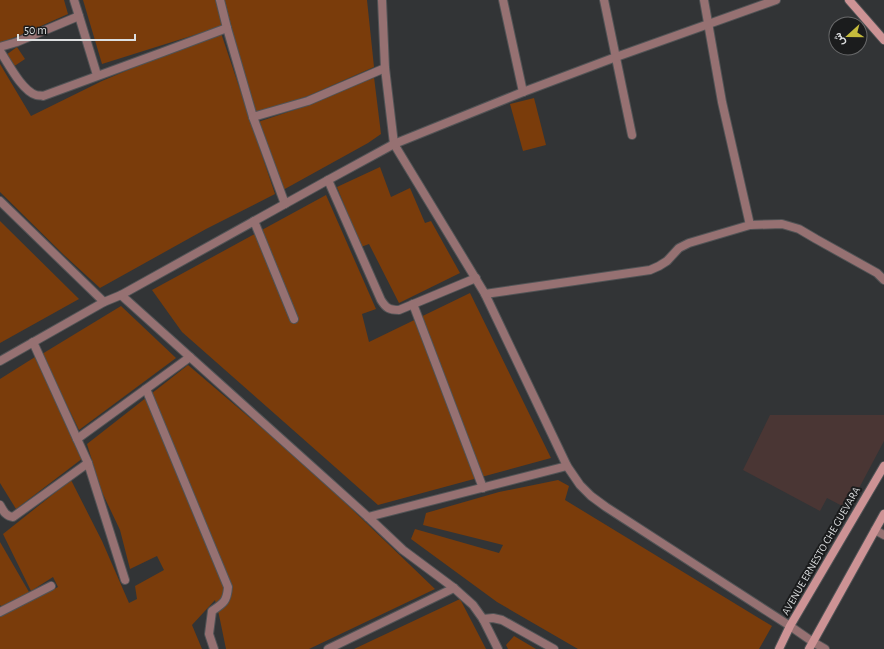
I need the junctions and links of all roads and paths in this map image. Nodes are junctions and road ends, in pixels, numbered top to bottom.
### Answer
1 (74, 0) edge
2 (220, 0) edge
3 (382, 0) edge
4 (503, 0) edge
5 (604, 0) edge
6 (704, 0) edge
7 (776, 0) edge
8 (849, 0) edge
9 (79, 16) junction
10 (708, 24) junction
11 (226, 28) junction
12 (884, 40) edge
13 (0, 47) edge
14 (0, 51) edge
15 (616, 57) junction
16 (385, 68) junction
17 (97, 75) junction
18 (523, 92) junction
19 (253, 117) junction
20 (632, 135) dead end
21 (394, 144) junction
22 (328, 180) junction
23 (0, 201) edge
24 (285, 204) junction
25 (254, 221) junction
26 (750, 225) junction
27 (476, 278) junction
28 (884, 280) edge
29 (485, 294) junction
30 (121, 295) junction
31 (104, 302) junction
32 (413, 304) junction
33 (294, 319) dead end
34 (33, 342) junction
35 (190, 357) junction
36 (0, 361) edge
37 (146, 389) junction
38 (77, 439) junction
39 (88, 463) junction
40 (567, 466) junction
41 (884, 466) edge
42 (483, 488) junction
43 (0, 504) edge
44 (884, 514) edge
45 (368, 517) junction
46 (875, 530) junction
47 (884, 535) edge
48 (125, 580) dead end
49 (51, 586) dead end
50 (454, 588) junction
51 (0, 612) edge
52 (483, 619) junction
53 (790, 626) junction
54 (811, 646) edge
55 (214, 649) edge
56 (328, 649) edge
57 (498, 649) edge
58 (554, 649) edge
59 (779, 649) edge
60 (825, 649) edge

1 - 9 street
2 - 11 street
3 - 16 street
4 - 18 street
5 - 15 street
6 - 10 street
7 - 10 street
8 - 12 main road
9 - 13 street
9 - 17 street
10 - 15 street
10 - 26 street
11 - 17 street
11 - 19 street
14 - 17 street
15 - 18 street
15 - 20 street
16 - 19 street
16 - 21 street
18 - 21 street
19 - 24 street
21 - 22 street
21 - 27 street
22 - 24 street
22 - 32 street
23 - 31 street
24 - 25 street
25 - 30 street
25 - 33 street
26 - 28 street
26 - 29 street
27 - 29 street
27 - 32 street
29 - 40 street
30 - 31 street
30 - 35 street
31 - 34 street
32 - 42 street
34 - 36 street
34 - 38 street
35 - 37 street
35 - 45 street
37 - 38 street
37 - 55 street
38 - 39 street
39 - 43 street
39 - 48 street
40 - 42 street
40 - 53 street
41 - 53 main road, AVENUE ERNESTO CHE GUEVARA
42 - 45 street
44 - 46 main road
45 - 50 street
46 - 47 street
46 - 54 main road
49 - 51 street
50 - 52 street
50 - 56 street
52 - 57 street
52 - 58 street
53 - 54 street
53 - 59 main road, AVENUE ERNESTO CHE GUEVARA
54 - 60 street

